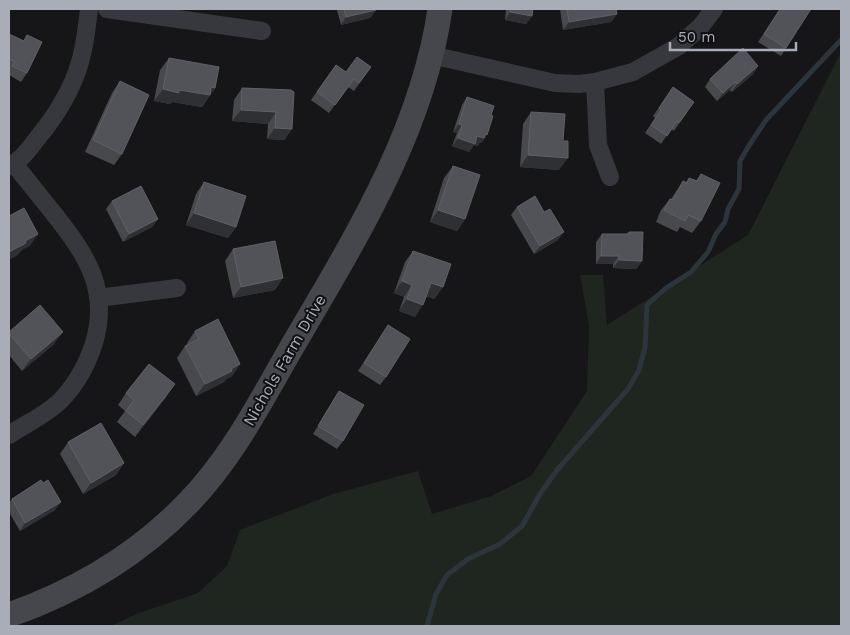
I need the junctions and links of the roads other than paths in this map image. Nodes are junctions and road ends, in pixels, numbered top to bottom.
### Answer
1 (89, 9) edge
2 (107, 9) edge
3 (440, 9) edge
4 (714, 9) edge
5 (262, 31) dead end
6 (431, 55) junction
7 (595, 82) junction
8 (12, 165) edge
9 (610, 177) dead end
10 (177, 288) dead end
11 (98, 298) junction
12 (9, 435) edge
13 (9, 614) edge

1 - 8 street
2 - 5 street
3 - 6 street, Nichols Farm Drive
4 - 7 street
6 - 7 street
6 - 13 street, Nichols Farm Drive
7 - 9 street
8 - 11 street
10 - 11 street
11 - 12 street

